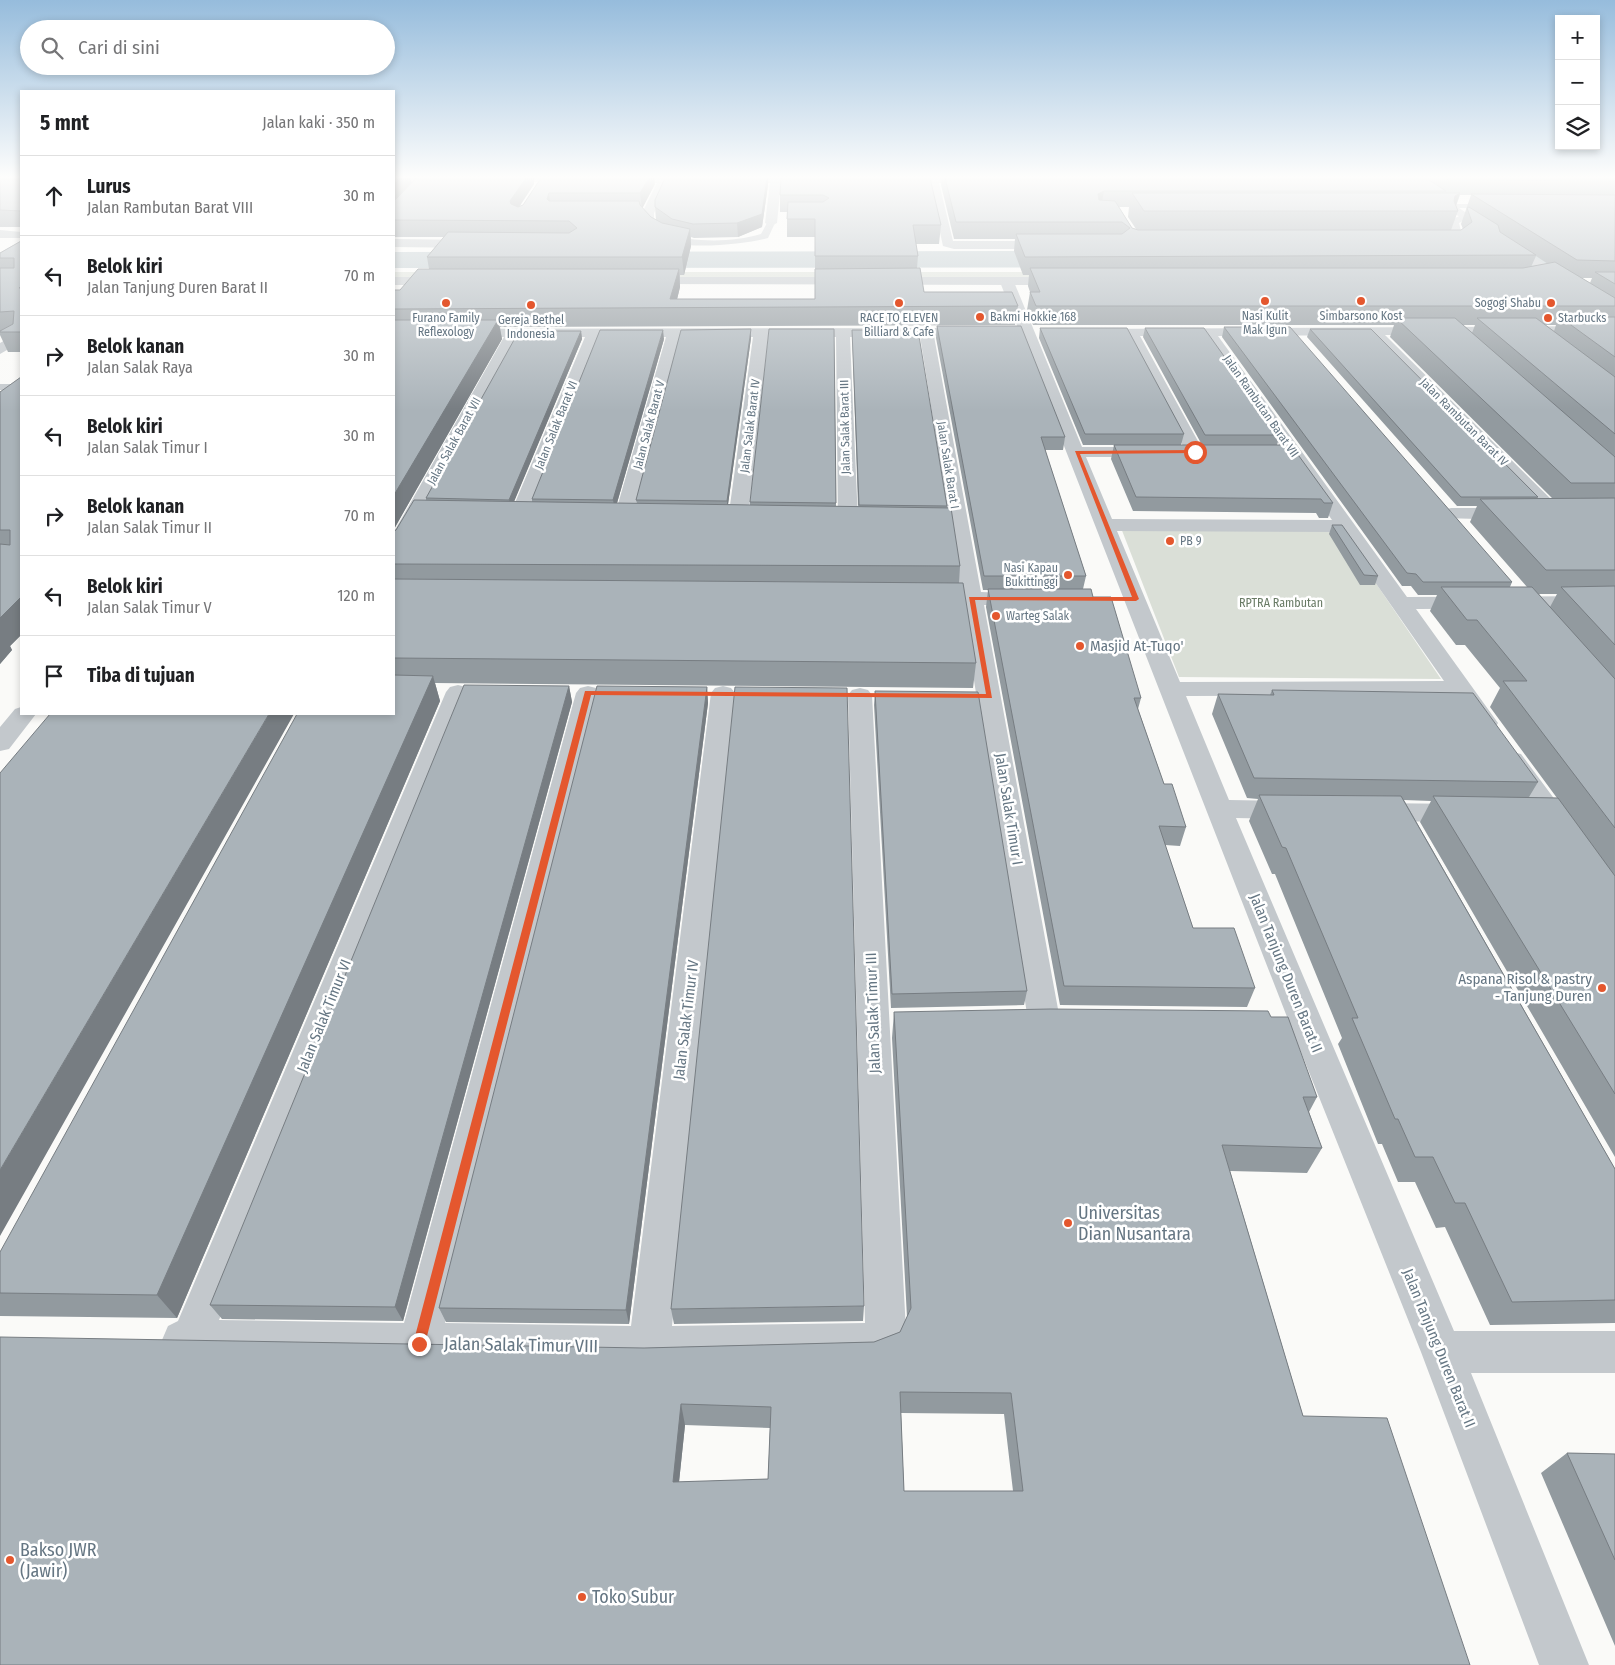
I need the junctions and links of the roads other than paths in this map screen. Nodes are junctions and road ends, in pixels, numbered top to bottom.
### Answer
1 (1517, 256) edge
2 (456, 281) edge
3 (633, 281) edge
4 (1077, 281) edge
5 (395, 282) edge
6 (1007, 282) junction
7 (1596, 284) edge
8 (1570, 287) junction
9 (1615, 316) edge
10 (1531, 330) junction
11 (1615, 330) edge
12 (1292, 331) junction
13 (1373, 331) junction
14 (1452, 331) junction
15 (761, 332) junction
16 (843, 332) junction
17 (926, 332) junction
18 (989, 332) edge
19 (1077, 332) edge
20 (1131, 332) junction
21 (1208, 332) junction
22 (395, 333) edge
23 (514, 333) junction
24 (594, 333) junction
25 (674, 333) junction
26 (0, 336) edge
27 (20, 336) edge
28 (1466, 344) edge
29 (1305, 346) edge
30 (1554, 348) edge
31 (0, 350) edge
32 (11, 387) edge
33 (0, 395) edge
34 (1077, 452) junction
35 (1195, 452) junction
36 (1215, 452) edge
37 (1274, 452) edge
38 (1293, 452) junction
39 (1438, 500) edge
40 (1451, 514) junction
41 (1555, 514) junction
42 (1575, 514) edge
43 (500, 516) edge
44 (624, 518) edge
45 (758, 520) edge
46 (828, 521) edge
47 (848, 521) junction
48 (867, 521) edge
49 (1105, 525) junction
50 (1345, 526) junction
51 (1464, 529) edge
52 (395, 548) edge
53 (1521, 595) junction
54 (911, 598) edge
55 (971, 598) junction
56 (1048, 599) edge
57 (1615, 602) edge
58 (1400, 603) junction
59 (1546, 624) edge
60 (1461, 688) junction
61 (1171, 689) junction
62 (455, 692) dead end
63 (588, 693) dead end
64 (723, 693) dead end
65 (860, 695) dead end
66 (23, 715) edge
67 (0, 743) edge
68 (1220, 809) junction
69 (1314, 810) edge
70 (1352, 811) edge
71 (1484, 813) edge
72 (1522, 813) edge
73 (1550, 813) junction
74 (1577, 851) edge
75 (1044, 1020) edge
76 (1272, 1022) edge
77 (1305, 1022) junction
78 (886, 1331) joint
79 (143, 1340) edge
80 (190, 1340) junction
81 (419, 1344) junction
82 (649, 1347) junction
83 (1442, 1352) junction
84 (1615, 1352) edge
85 (1564, 1665) edge

1 - 8 street
2 - 5 street
3 - 6 street
4 - 6 street
6 - 34 street, Jalan Tanjung Duren Barat II
7 - 8 street
8 - 9 street
10 - 11 street
10 - 14 street
10 - 30 street
12 - 13 street
12 - 21 street
12 - 29 street
13 - 14 street
13 - 41 street, Jalan Rambutan Barat IV
14 - 28 street
15 - 16 street
15 - 25 street
15 - 45 street, Jalan Salak Barat IV
16 - 17 street
16 - 47 street, Jalan Salak Barat III
17 - 18 street
17 - 55 street, Jalan Salak Barat I
19 - 20 street
20 - 21 street
20 - 35 street
21 - 38 street, Jalan Rambutan Barat VII
22 - 23 street
23 - 24 street
23 - 52 street, Jalan Salak Barat VII
24 - 25 street
24 - 43 street, Jalan Salak Barat VI
25 - 44 street, Jalan Salak Barat V
26 - 27 street
27 - 31 street
32 - 33 lane
34 - 35 street
34 - 49 street, Jalan Tanjung Duren Barat II
35 - 36 street
37 - 38 street
38 - 50 street, Jalan Rambutan Barat VII
39 - 40 street
40 - 41 street
40 - 51 street
41 - 42 street
46 - 47 street
47 - 48 street
49 - 50 street
49 - 61 street, Jalan Tanjung Duren Barat II
50 - 58 street, Jalan Rambutan Barat VII
53 - 57 street
53 - 58 street
53 - 59 street
54 - 55 street
55 - 56 street
55 - 75 street, Jalan Salak Timur I
58 - 60 street, Jalan Rambutan Barat VII
60 - 61 street
60 - 73 street, Jalan Rambutan Barat VII
61 - 68 street, Jalan Tanjung Duren Barat II
62 - 80 street, Jalan Salak Timur VI
63 - 81 street
64 - 82 street, Jalan Salak Timur IV
65 - 78 street, Jalan Salak Timur III
66 - 67 street
68 - 69 street
68 - 77 street, Jalan Tanjung Duren Barat II
70 - 71 street
72 - 73 street
73 - 74 street, Jalan Rambutan Barat VII
76 - 77 street
77 - 83 street, Jalan Tanjung Duren Barat II
78 - 82 street, Jalan Salak Timur VIII
79 - 80 street, Jalan Salak Timur VIII
80 - 81 street, Jalan Salak Timur VIII
81 - 82 street, Jalan Salak Timur VIII
83 - 84 street
83 - 85 street, Jalan Tanjung Duren Barat II

